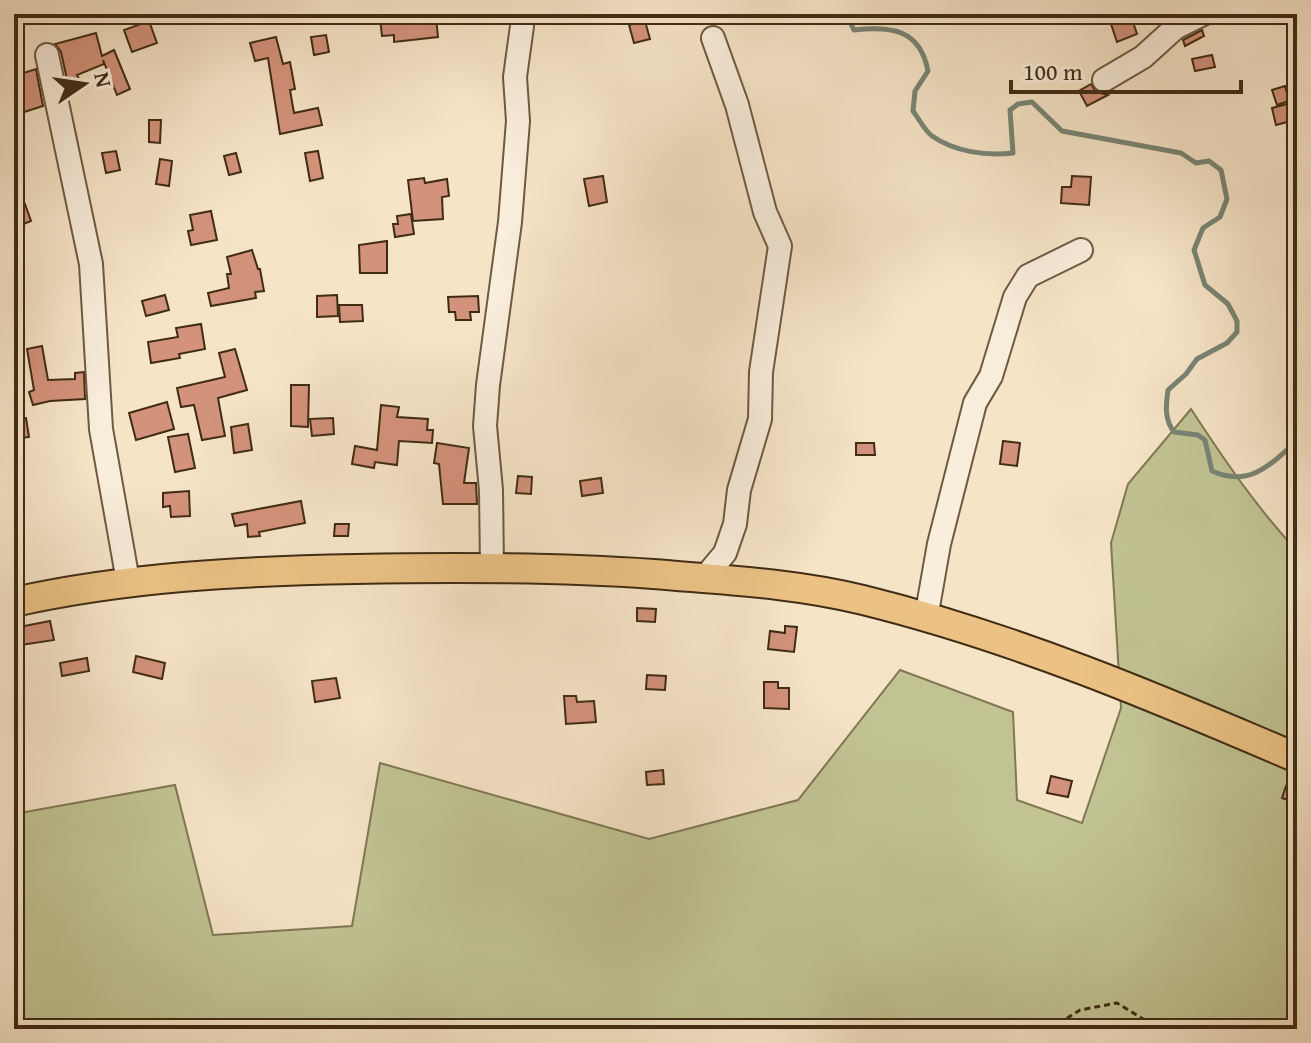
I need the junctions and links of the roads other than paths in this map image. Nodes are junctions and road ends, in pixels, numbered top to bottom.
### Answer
1 (1203, 14) edge
2 (522, 26) dead end
3 (713, 38) dead end
4 (47, 55) dead end
5 (1104, 80) dead end
6 (1081, 250) dead end
7 (492, 568) junction
8 (704, 578) junction
9 (128, 581) junction
10 (14, 602) edge
11 (926, 618) junction
12 (1297, 758) edge

1 - 5 street
2 - 7 street
3 - 8 street
4 - 9 street
6 - 11 street
7 - 8 main road
7 - 9 main road
8 - 11 main road
9 - 10 main road
11 - 12 main road

